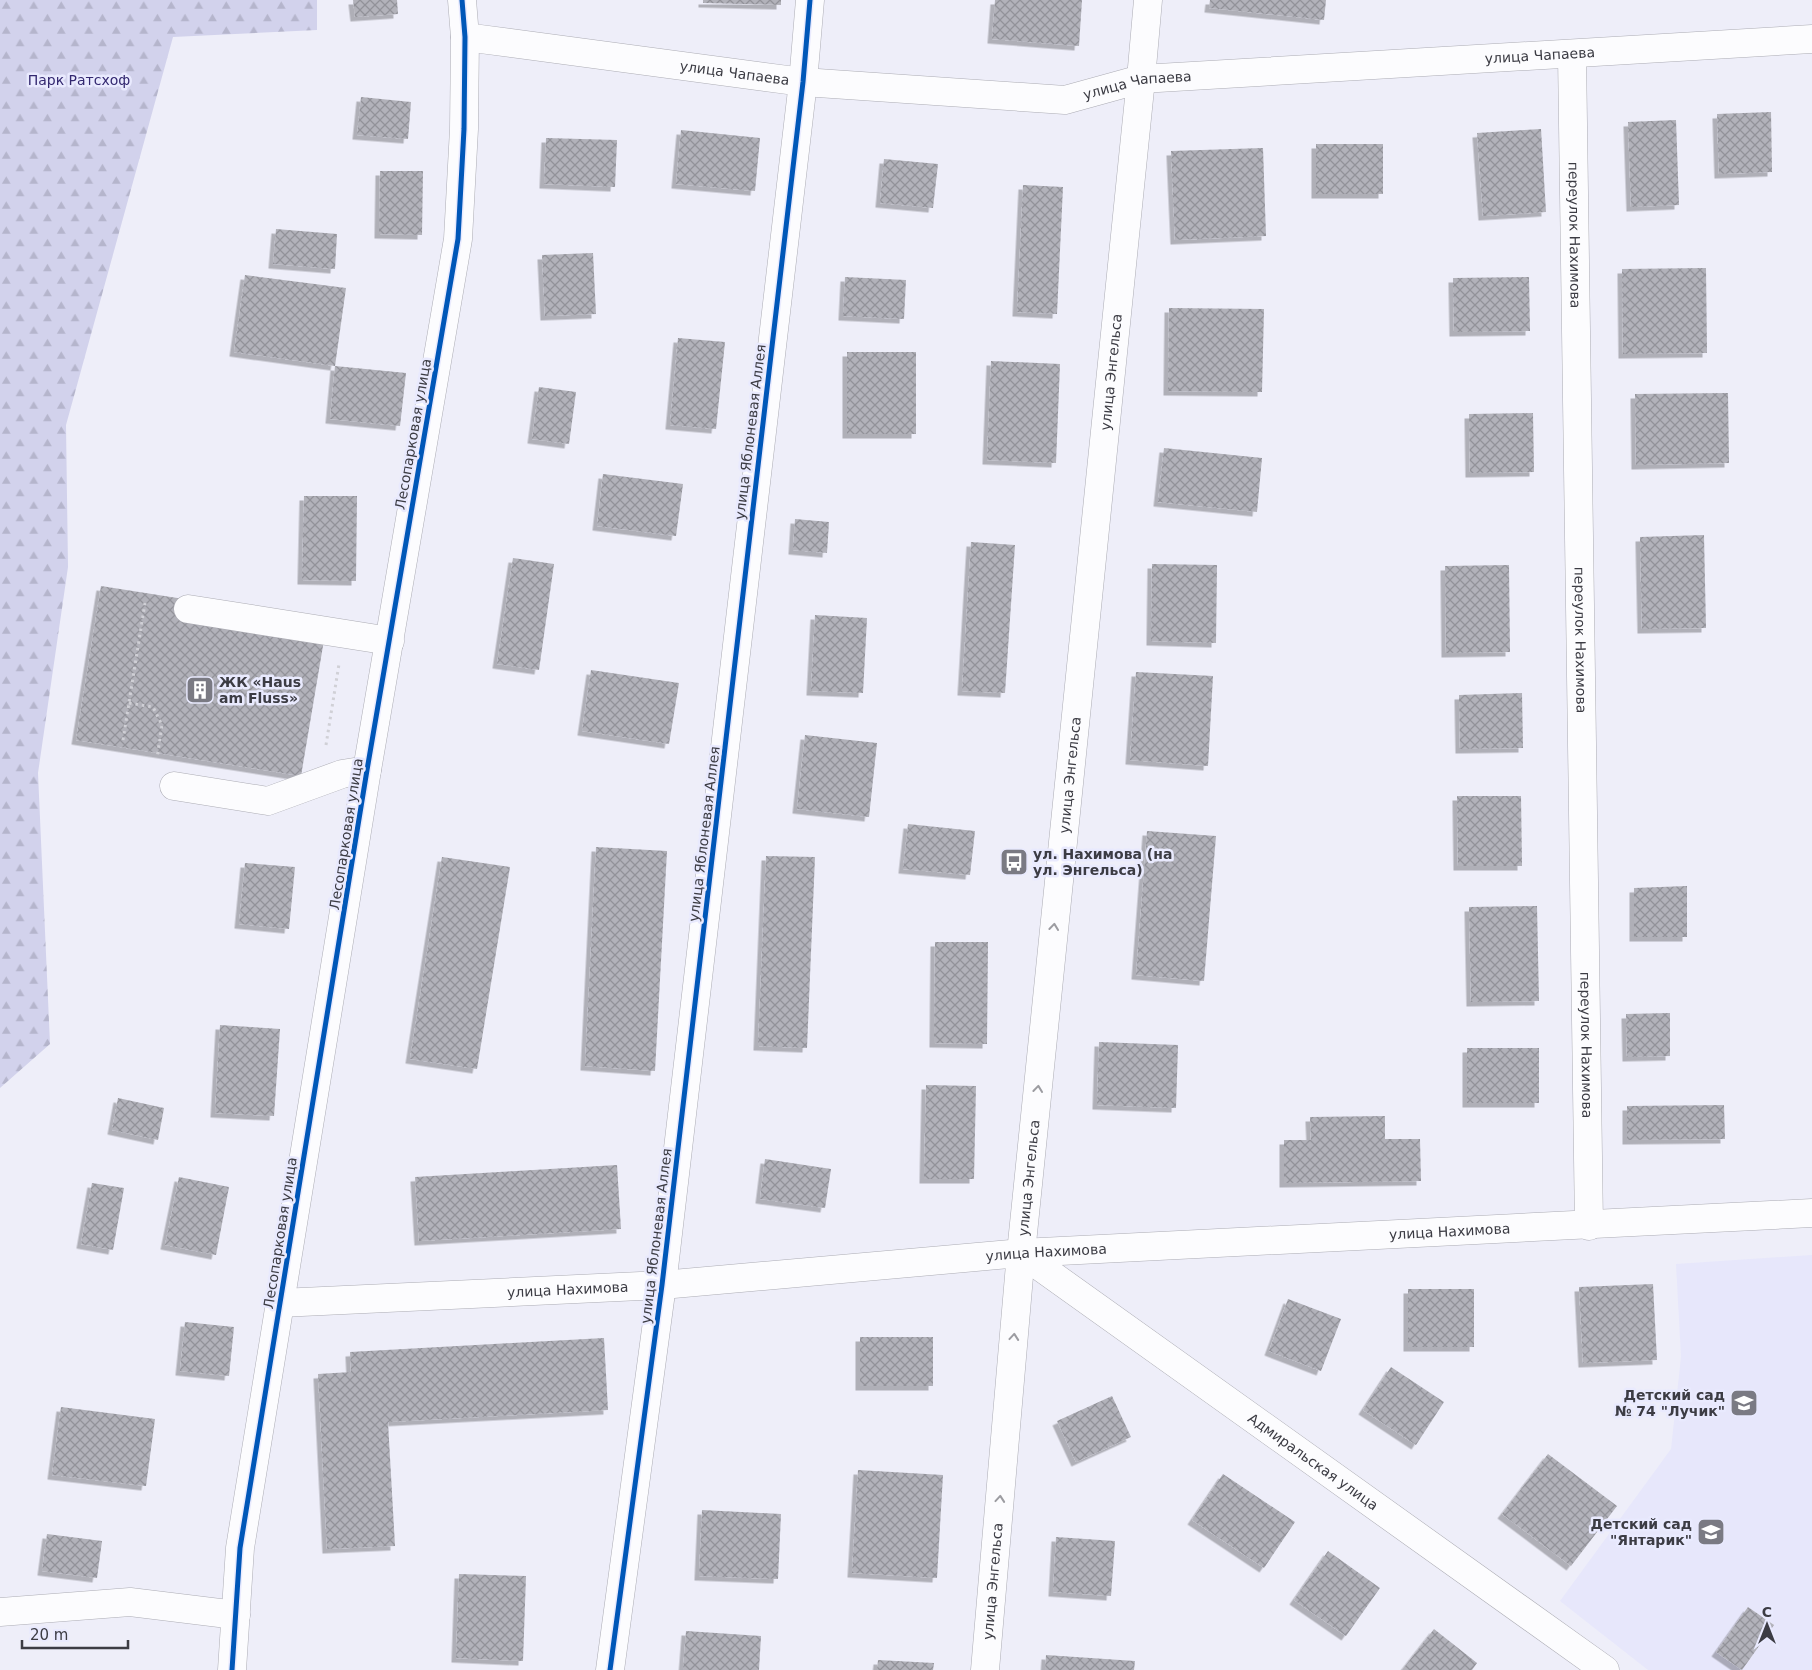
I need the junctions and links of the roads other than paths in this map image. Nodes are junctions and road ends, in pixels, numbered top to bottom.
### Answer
1 (462, 0) edge
2 (810, 0) edge
3 (1148, 0) edge
4 (465, 37) junction
5 (1812, 39) edge
6 (1572, 55) junction
7 (1142, 79) junction
8 (802, 82) junction
9 (188, 609) dead end
10 (390, 641) junction
11 (367, 770) junction
12 (174, 786) dead end
13 (1812, 1212) edge
14 (1589, 1226) junction
15 (1021, 1254) junction
16 (662, 1285) junction
17 (280, 1303) junction
18 (0, 1612) edge
19 (236, 1615) junction
20 (232, 1670) edge
21 (610, 1670) edge
22 (985, 1670) edge
23 (1605, 1670) edge

1 - 4 street, Лесопарковая улица
2 - 8 street, улица Яблоневая Аллея
3 - 7 street, улица Энгельса
4 - 8 street, улица Чапаева
4 - 10 street, Лесопарковая улица
5 - 6 street, улица Чапаева
6 - 7 street, улица Чапаева
6 - 14 street, переулок Нахимова
7 - 8 street, улица Чапаева
15 -> 7 street, улица Энгельса
8 - 16 street, улица Яблоневая Аллея
9 - 10 street
10 - 11 street, Лесопарковая улица
11 - 12 street
11 - 17 street, Лесопарковая улица
13 - 14 street, улица Нахимова
14 - 15 street, улица Нахимова
15 - 16 street, улица Нахимова
22 -> 15 street, улица Энгельса
15 - 23 street, Адмиральская улица
16 - 17 street, улица Нахимова
16 - 21 street, улица Яблоневая Аллея
17 - 19 street, Лесопарковая улица
18 - 19 street
19 - 20 street, Лесопарковая улица

